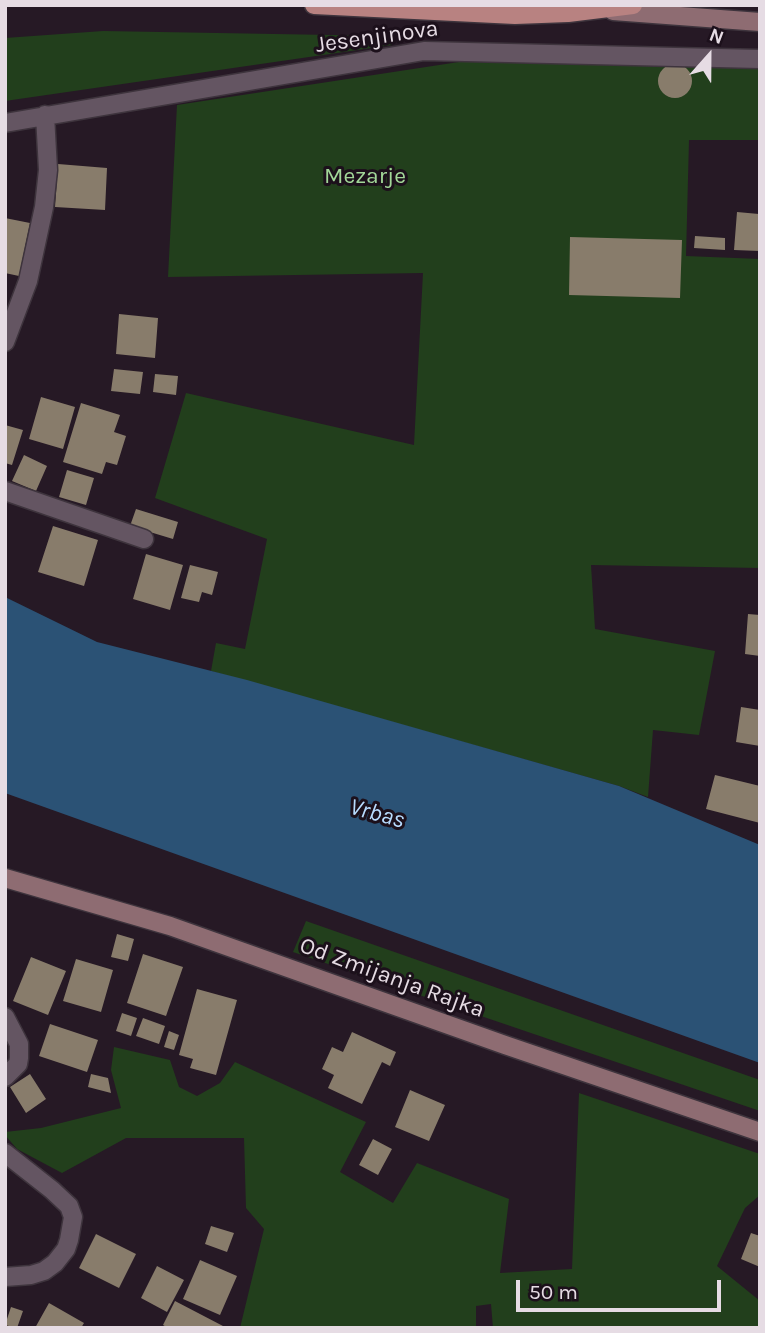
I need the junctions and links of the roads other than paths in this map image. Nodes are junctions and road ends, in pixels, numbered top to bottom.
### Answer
1 (314, 5) edge
2 (633, 5) edge
3 (602, 10) junction
4 (760, 22) edge
5 (760, 59) edge
6 (46, 115) junction
7 (5, 123) edge
8 (5, 342) edge
9 (5, 491) edge
10 (144, 539) dead end
11 (5, 878) edge
12 (5, 1017) edge
13 (5, 1077) edge
14 (760, 1132) edge
15 (5, 1153) edge
16 (5, 1277) edge

1 - 3 main road
2 - 3 main road
3 - 4 street
5 - 6 street, Jesenjinova
6 - 7 street, Jesenjinova
6 - 8 street
9 - 10 street
11 - 14 street, Od Zmijanja Rajka
12 - 13 street
15 - 16 street

